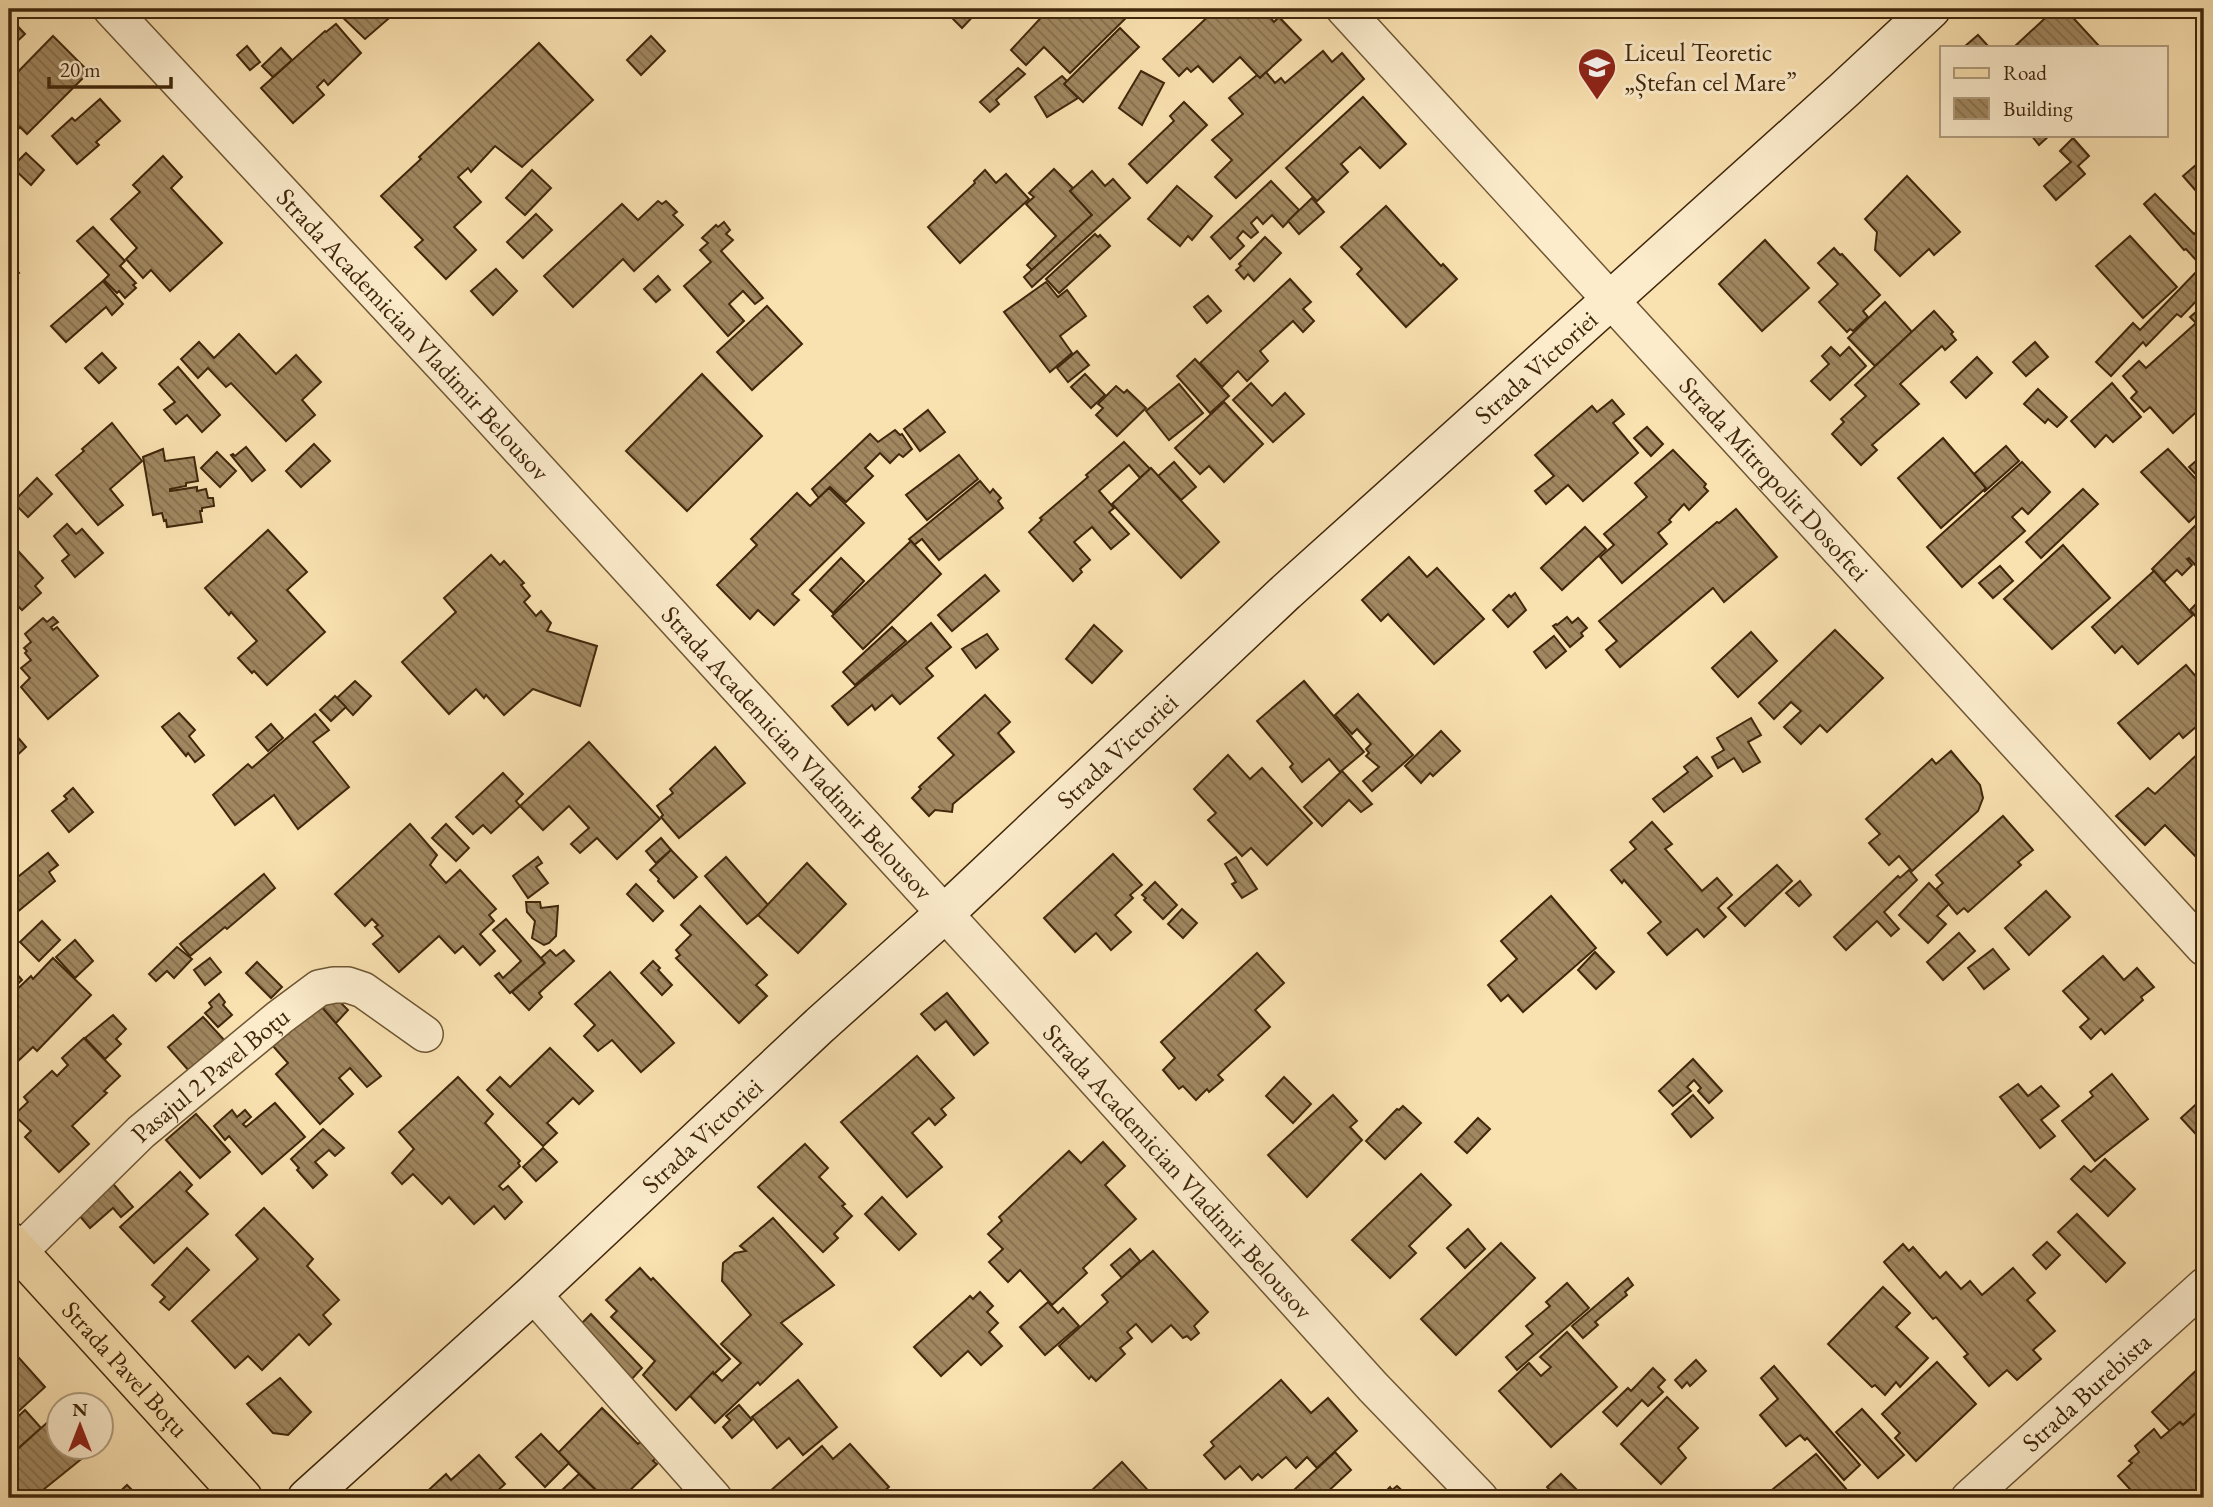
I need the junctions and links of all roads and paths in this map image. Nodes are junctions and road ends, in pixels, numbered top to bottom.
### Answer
1 (111, 9) edge
2 (1344, 9) edge
3 (1931, 9) edge
4 (1609, 300) junction
5 (944, 914) junction
6 (2204, 948) edge
7 (425, 1034) dead end
8 (14, 1247) edge
9 (2204, 1286) edge
10 (533, 1294) junction
11 (243, 1498) edge
12 (307, 1498) edge
13 (714, 1498) edge
14 (1480, 1498) edge
15 (1969, 1498) edge

1 - 5 street, Strada Academician Vladimir Belousov
2 - 4 street, Strada Mitropolit Dosoftei
3 - 4 street, Strada Victoriei
4 - 5 street, Strada Victoriei
4 - 6 street, Strada Mitropolit Dosoftei
5 - 10 street, Strada Victoriei
5 - 14 street, Strada Academician Vladimir Belousov
7 - 8 street, Pasajul 2 Pavel Boțu
8 - 11 main road, Strada Pavel Boțu
9 - 15 street, Strada Burebista
10 - 12 street, Strada Victoriei
10 - 13 street

